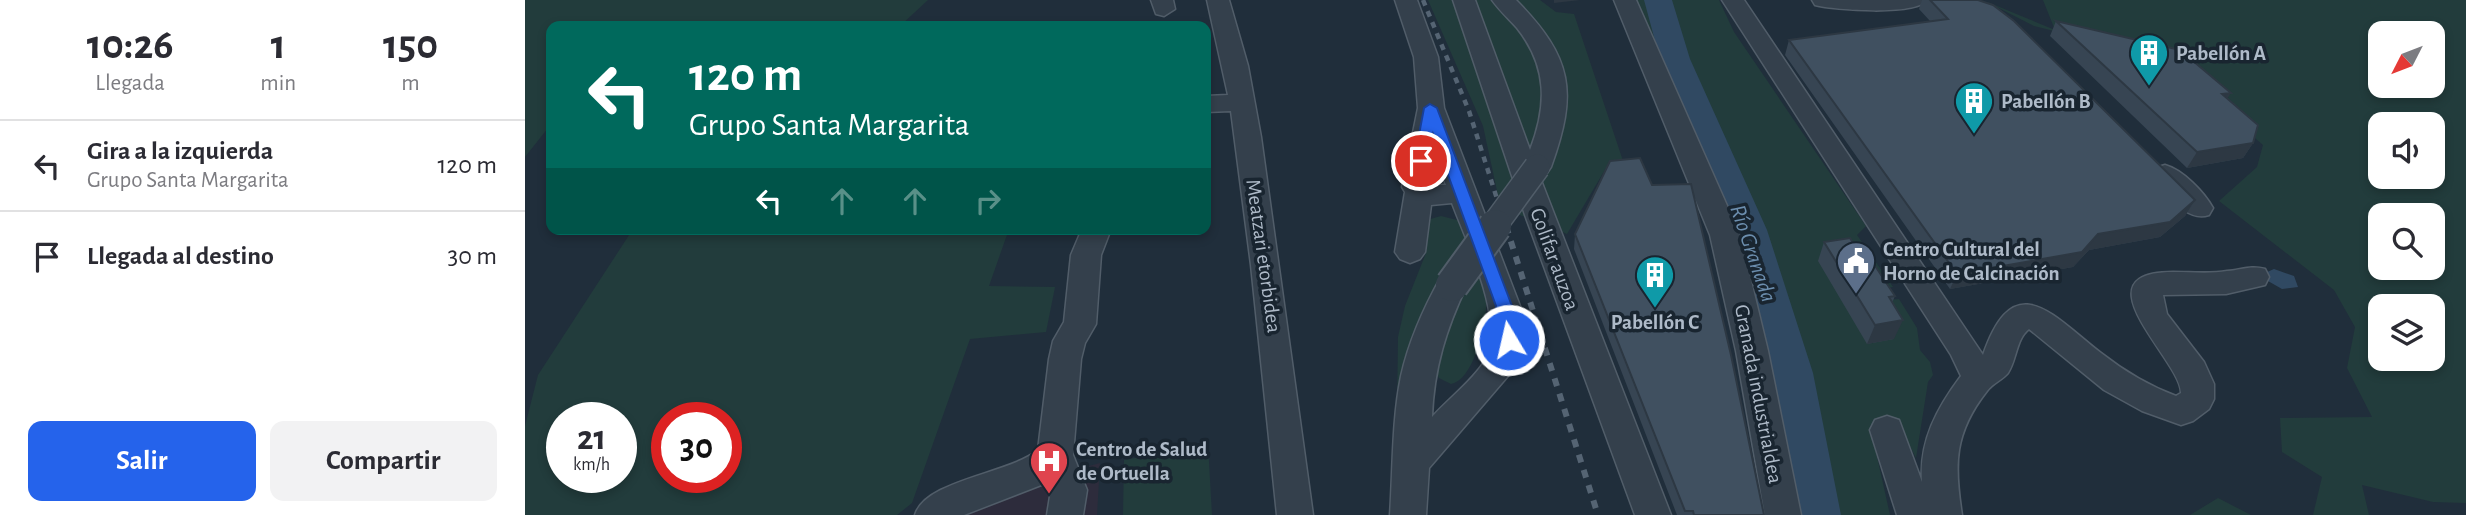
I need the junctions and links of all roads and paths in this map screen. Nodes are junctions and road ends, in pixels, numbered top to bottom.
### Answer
1 (1406, 0) edge
2 (1464, 0) edge
3 (1503, 0) edge
4 (1625, 0) edge
5 (1733, 0) edge
6 (1822, 0) edge
7 (1916, 0) edge
8 (1217, 1) edge
9 (1211, 92) edge
10 (1238, 92) junction
11 (1211, 102) edge
12 (1430, 108) junction
13 (2150, 159) edge
14 (1419, 192) junction
15 (1461, 192) junction
16 (2199, 208) dead end
17 (1095, 235) edge
18 (1409, 252) dead end
19 (2254, 276) dead end
20 (1418, 371) junction
21 (1978, 377) junction
22 (1462, 409) junction
23 (1888, 430) dead end
24 (1055, 457) junction
25 (1411, 467) junction
26 (933, 514) edge
27 (1065, 515) edge
28 (1294, 515) edge
29 (1408, 515) edge
30 (1653, 515) edge
31 (1783, 515) edge
32 (1916, 515) edge
33 (1944, 515) edge

1 - 12 street
2 - 30 street, Golifar auzoa
3 - 20 street, bridge
4 - 31 street, Granada industrialdea
5 - 21 street
6 - 7 street
8 - 10 street, Meatzari etorbidea
9 - 10 street
10 - 11 street
10 - 28 street, Meatzari etorbidea
12 - 14 street
12 - 15 street
13 - 16 street
14 - 15 street
14 - 18 street
15 - 22 street
17 - 24 street
19 - 21 street
20 - 22 street
20 - 25 street
21 - 33 street
22 - 25 street
23 - 32 street
24 - 26 street
24 - 27 street
25 - 29 street

